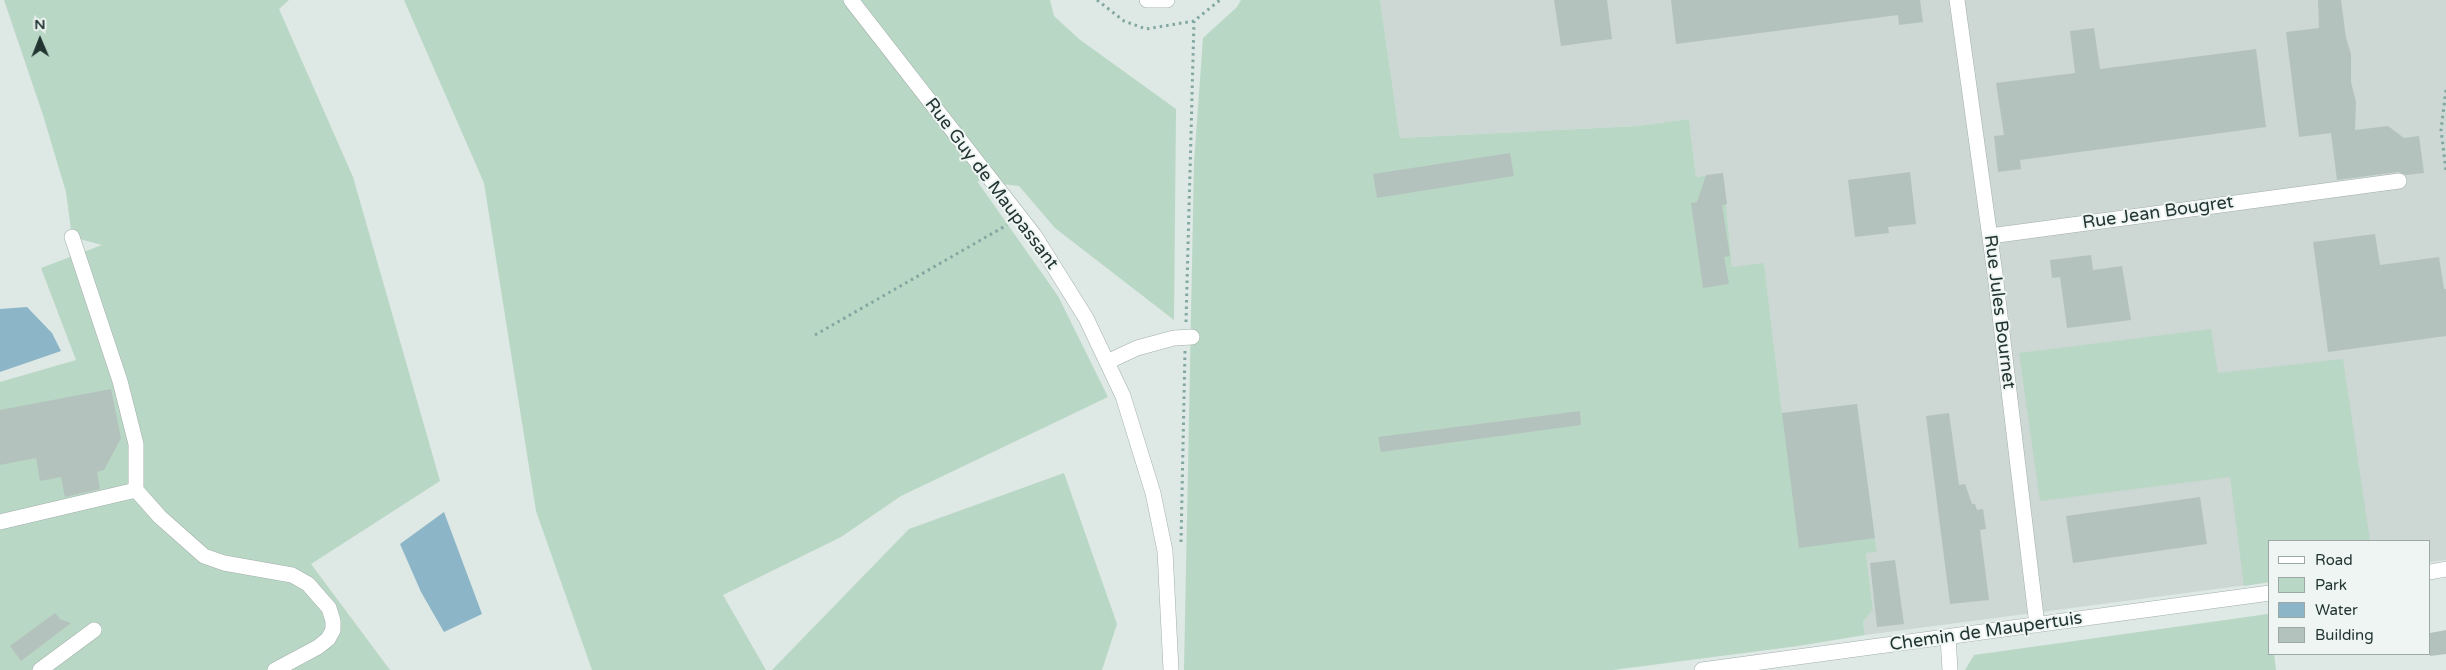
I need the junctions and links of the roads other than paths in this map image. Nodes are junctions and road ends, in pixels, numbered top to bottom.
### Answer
1 (851, 0) edge
2 (1147, 0) edge
3 (1167, 0) edge
4 (1957, 0) edge
5 (2399, 181) dead end
6 (1990, 236) junction
7 (72, 237) dead end
8 (1192, 337) dead end
9 (1107, 362) junction
10 (136, 490) junction
11 (0, 522) edge
12 (2446, 570) edge
13 (2431, 572) edge
14 (2268, 593) edge
15 (2037, 625) junction
16 (94, 630) dead end
17 (1948, 637) junction
18 (57, 665) edge
19 (40, 670) edge
20 (275, 670) edge
21 (1171, 670) edge
22 (1702, 670) edge
23 (1950, 670) edge

1 - 9 street, Rue Guy de Maupassant
2 - 3 street
4 - 6 street, Rue Jules Bournet
5 - 6 street, Rue Jean Bougret
6 - 15 street, Rue Jules Bournet
7 - 10 street
8 - 9 street
9 - 21 street, Rue Guy de Maupassant
10 - 11 street
10 - 20 street
12 - 13 street
14 - 15 street, Chemin de Maupertuis
15 - 17 street, Chemin de Maupertuis
16 - 18 street
17 - 22 street, Chemin de Maupertuis
17 - 23 street
18 - 19 street

